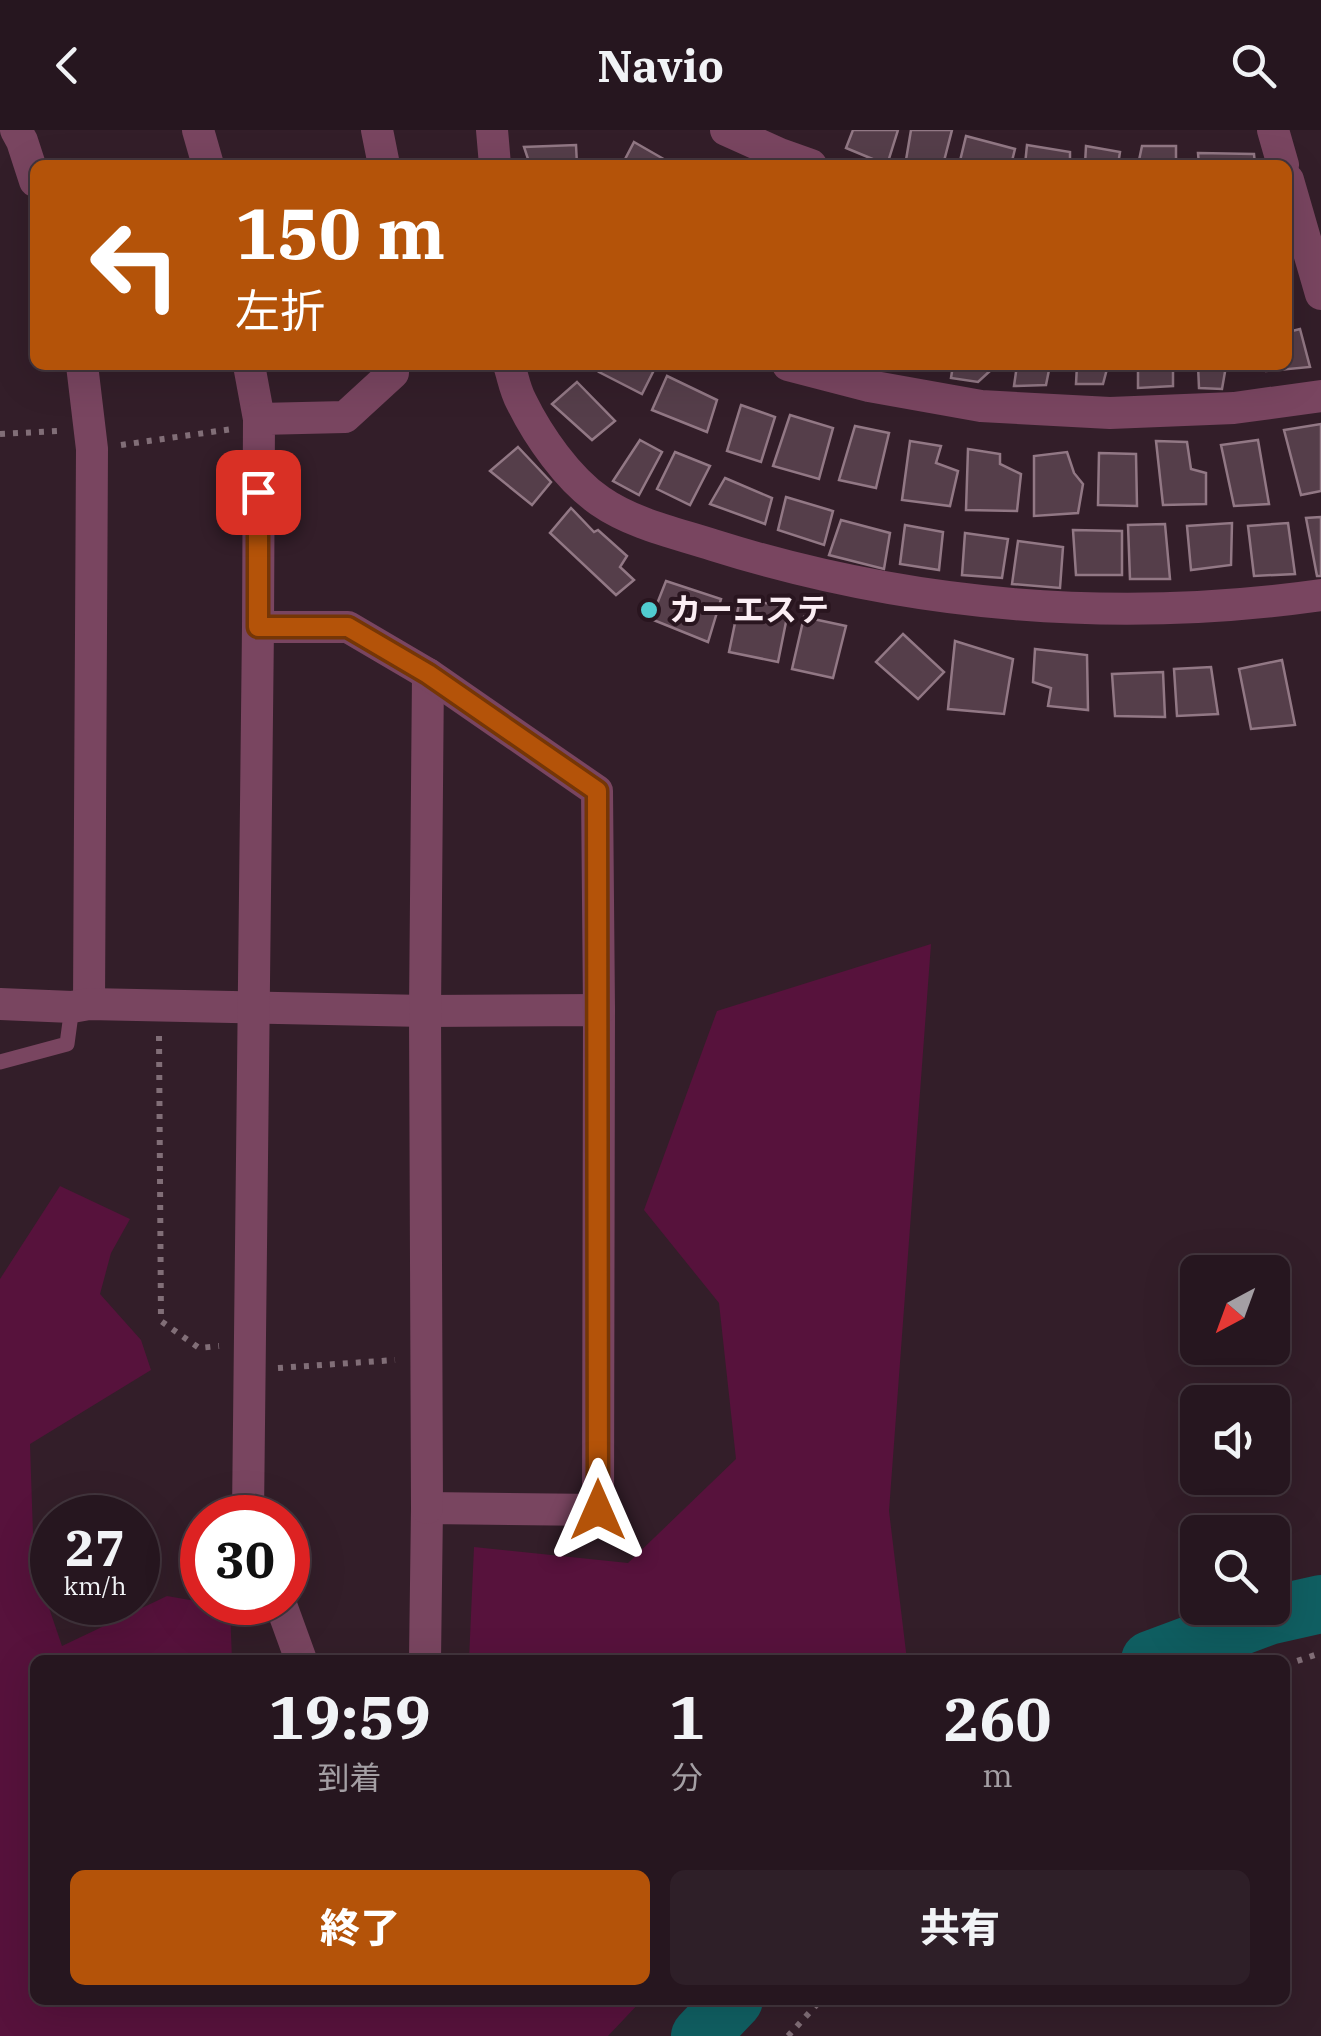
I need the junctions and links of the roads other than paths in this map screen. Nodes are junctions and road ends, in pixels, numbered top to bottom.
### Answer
1 (16, 130) edge
2 (198, 130) edge
3 (377, 130) edge
4 (492, 130) edge
5 (726, 130) edge
6 (1273, 130) edge
7 (207, 160) edge
8 (383, 160) edge
9 (495, 160) edge
10 (797, 160) edge
11 (1282, 160) edge
12 (30, 166) edge
13 (1292, 204) edge
14 (1321, 294) edge
15 (83, 370) edge
16 (250, 370) edge
17 (393, 370) edge
18 (511, 370) edge
19 (807, 370) edge
20 (1321, 396) edge
21 (259, 422) junction
22 (1321, 594) edge
23 (258, 627) junction
24 (428, 674) junction
25 (0, 1004) edge
26 (80, 1005) junction
27 (253, 1006) junction
28 (425, 1010) junction
29 (599, 1010) junction
30 (0, 1062) edge
31 (248, 1495) edge
32 (427, 1508) junction
33 (288, 1625) edge
34 (299, 1655) edge
35 (426, 1655) edge

1 - 12 street
2 - 7 street
3 - 8 street
4 - 9 street
5 - 10 street
6 - 11 street
13 - 14 street
15 - 26 street
16 - 21 street
17 - 21 street
18 - 22 street
19 - 20 street
21 - 23 street
23 - 24 street
23 - 27 street
24 - 28 street
24 - 29 street
25 - 26 street
26 - 27 street
26 - 30 lane
27 - 28 street
27 - 31 street
28 - 29 street
28 - 32 street
29 - 32 street
32 - 35 street
33 - 34 street

